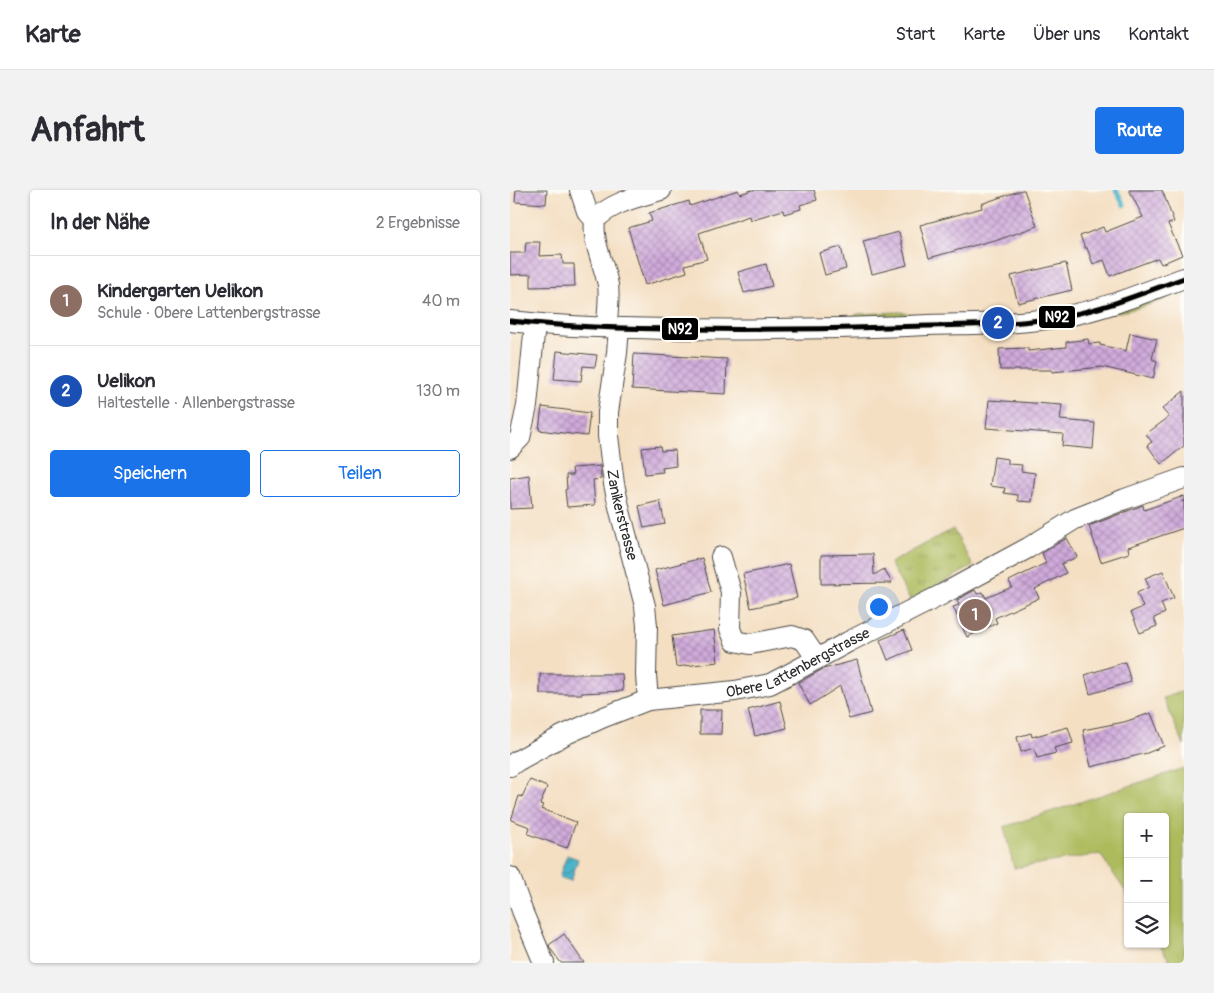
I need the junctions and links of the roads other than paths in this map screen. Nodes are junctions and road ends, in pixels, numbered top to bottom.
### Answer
1 (580, 190) edge
2 (662, 190) edge
3 (595, 230) junction
4 (1184, 278) edge
5 (510, 321) edge
6 (535, 324) junction
7 (613, 328) junction
8 (510, 448) edge
9 (1184, 478) edge
10 (722, 557) dead end
11 (817, 659) junction
12 (648, 700) junction
13 (510, 766) edge
14 (510, 877) edge
15 (544, 963) edge

1 - 3 street, Zanikerstrasse
2 - 3 street
3 - 7 street, Zanikerstrasse
4 - 7 street
5 - 6 street
6 - 7 street
6 - 8 street
7 - 12 street, Zanikerstrasse
9 - 11 street, Obere Lattenbergstrasse
10 - 11 street
11 - 12 street, Obere Lattenbergstrasse
12 - 13 street, Obere Lattenbergstrasse
14 - 15 street

